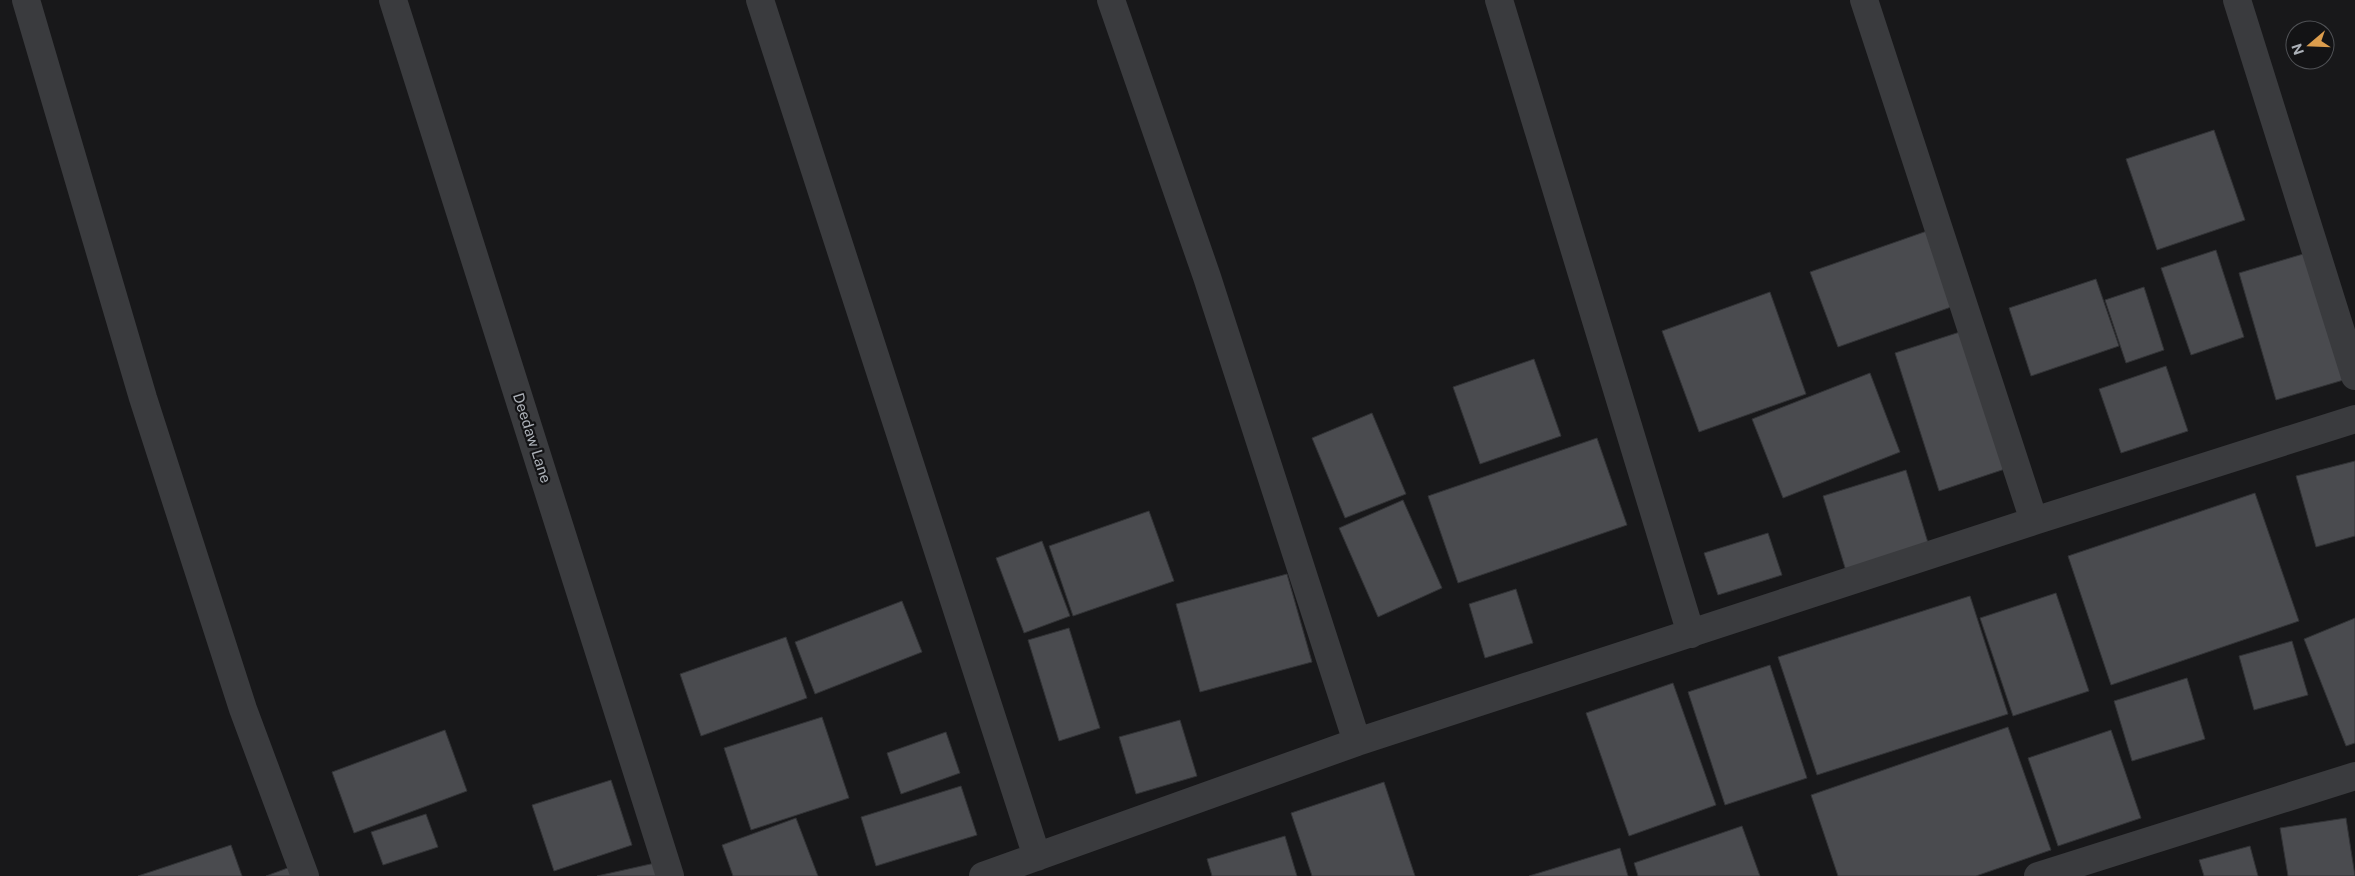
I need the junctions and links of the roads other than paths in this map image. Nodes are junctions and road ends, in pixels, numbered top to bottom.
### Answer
1 (26, 0) edge
2 (393, 0) edge
3 (760, 0) edge
4 (1111, 0) edge
5 (1500, 0) edge
6 (1864, 0) edge
7 (2237, 0) edge
8 (2355, 376) edge
9 (2355, 419) edge
10 (2034, 521) junction
11 (1691, 634) junction
12 (1357, 742) junction
13 (2355, 776) edge
14 (1037, 857) junction
15 (305, 876) edge
16 (670, 876) edge
17 (982, 876) edge
18 (2038, 876) edge

1 - 15 street
2 - 16 street, Deedaw Lane
3 - 14 street
4 - 12 street
5 - 11 street
6 - 10 street
7 - 8 street
9 - 10 street
10 - 11 street
11 - 12 street
12 - 14 street
13 - 18 street
14 - 17 street

